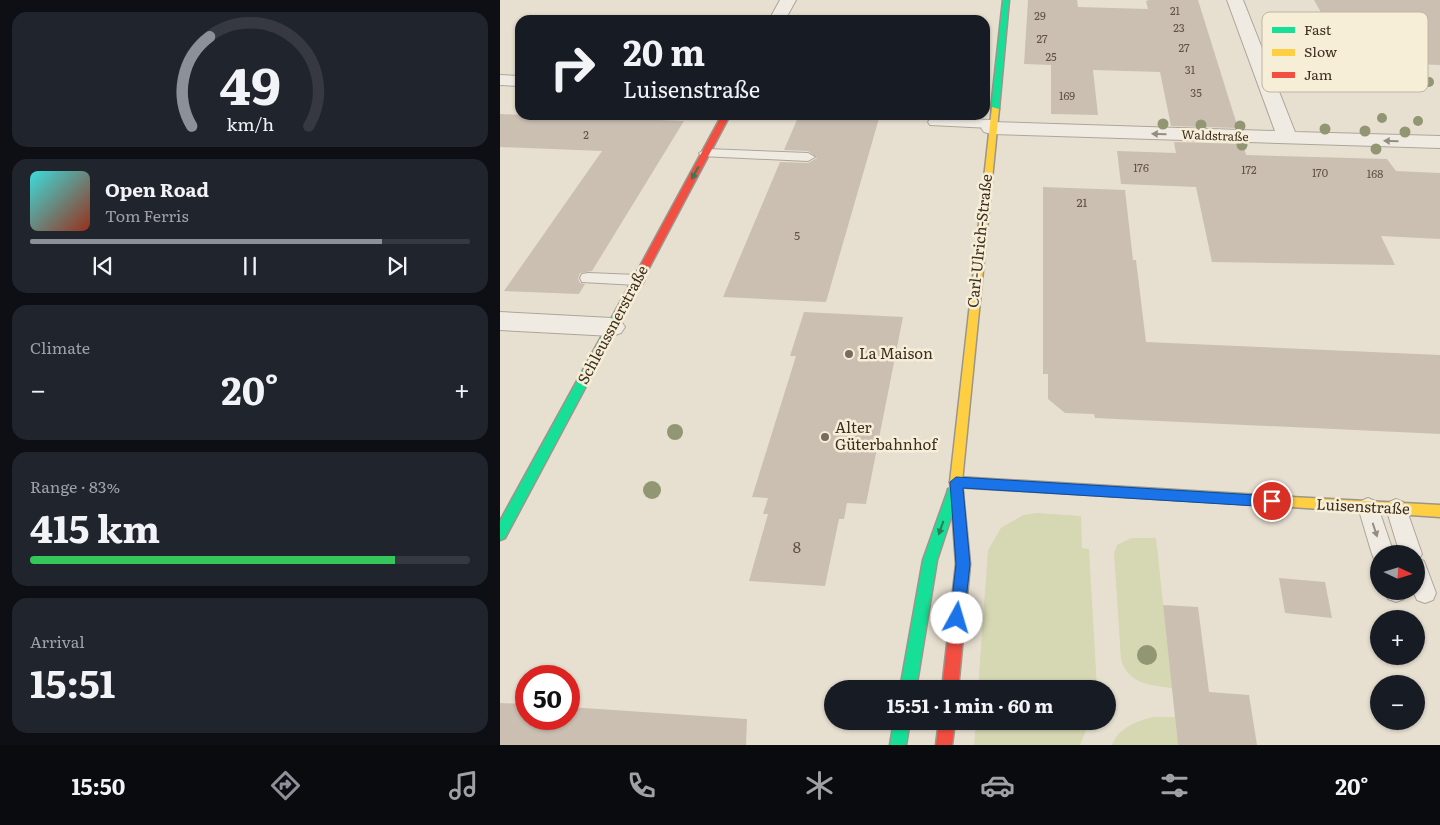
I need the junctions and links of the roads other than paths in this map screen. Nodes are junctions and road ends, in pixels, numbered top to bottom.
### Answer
1 (788, 0) edge
2 (1006, 0) edge
3 (1235, 0) edge
4 (780, 15) edge
5 (1262, 70) edge
6 (500, 80) edge
7 (515, 81) edge
8 (1270, 92) edge
9 (723, 120) edge
10 (934, 122) dead end
11 (991, 126) junction
12 (1288, 138) junction
13 (1440, 142) edge
14 (708, 148) junction
15 (810, 152) dead end
16 (588, 278) dead end
17 (637, 280) junction
18 (500, 320) edge
19 (612, 326) junction
20 (956, 482) junction
21 (1368, 507) junction
22 (1396, 508) junction
23 (1440, 511) edge
24 (500, 534) edge
25 (1380, 545) edge
26 (1408, 545) edge
27 (910, 680) edge
28 (951, 680) edge
29 (900, 730) edge
30 (946, 730) edge
31 (898, 745) edge
32 (944, 745) edge

1 - 4 street
2 - 11 main road, Carl-Ulrich-Straße
3 - 5 street
6 - 7 street
8 - 12 street
9 - 14 main road, Schleussnerstraße
10 - 11 lane
12 -> 11 street, Waldstraße
11 - 20 main road, Carl-Ulrich-Straße
13 -> 12 street, Waldstraße
14 - 15 lane
14 -> 17 main road, Schleussnerstraße
16 - 17 lane
17 - 19 main road, Schleussnerstraße
18 - 19 street
19 - 24 main road, Schleussnerstraße
20 - 21 main road, Luisenstraße
20 -> 27 main road, Carl-Ulrich-Straße
20 - 28 main road, Carl-Ulrich-Straße
21 - 22 main road, Luisenstraße
21 -> 25 lane
22 - 23 main road, Luisenstraße
22 - 26 lane
29 - 31 main road
30 - 32 main road

